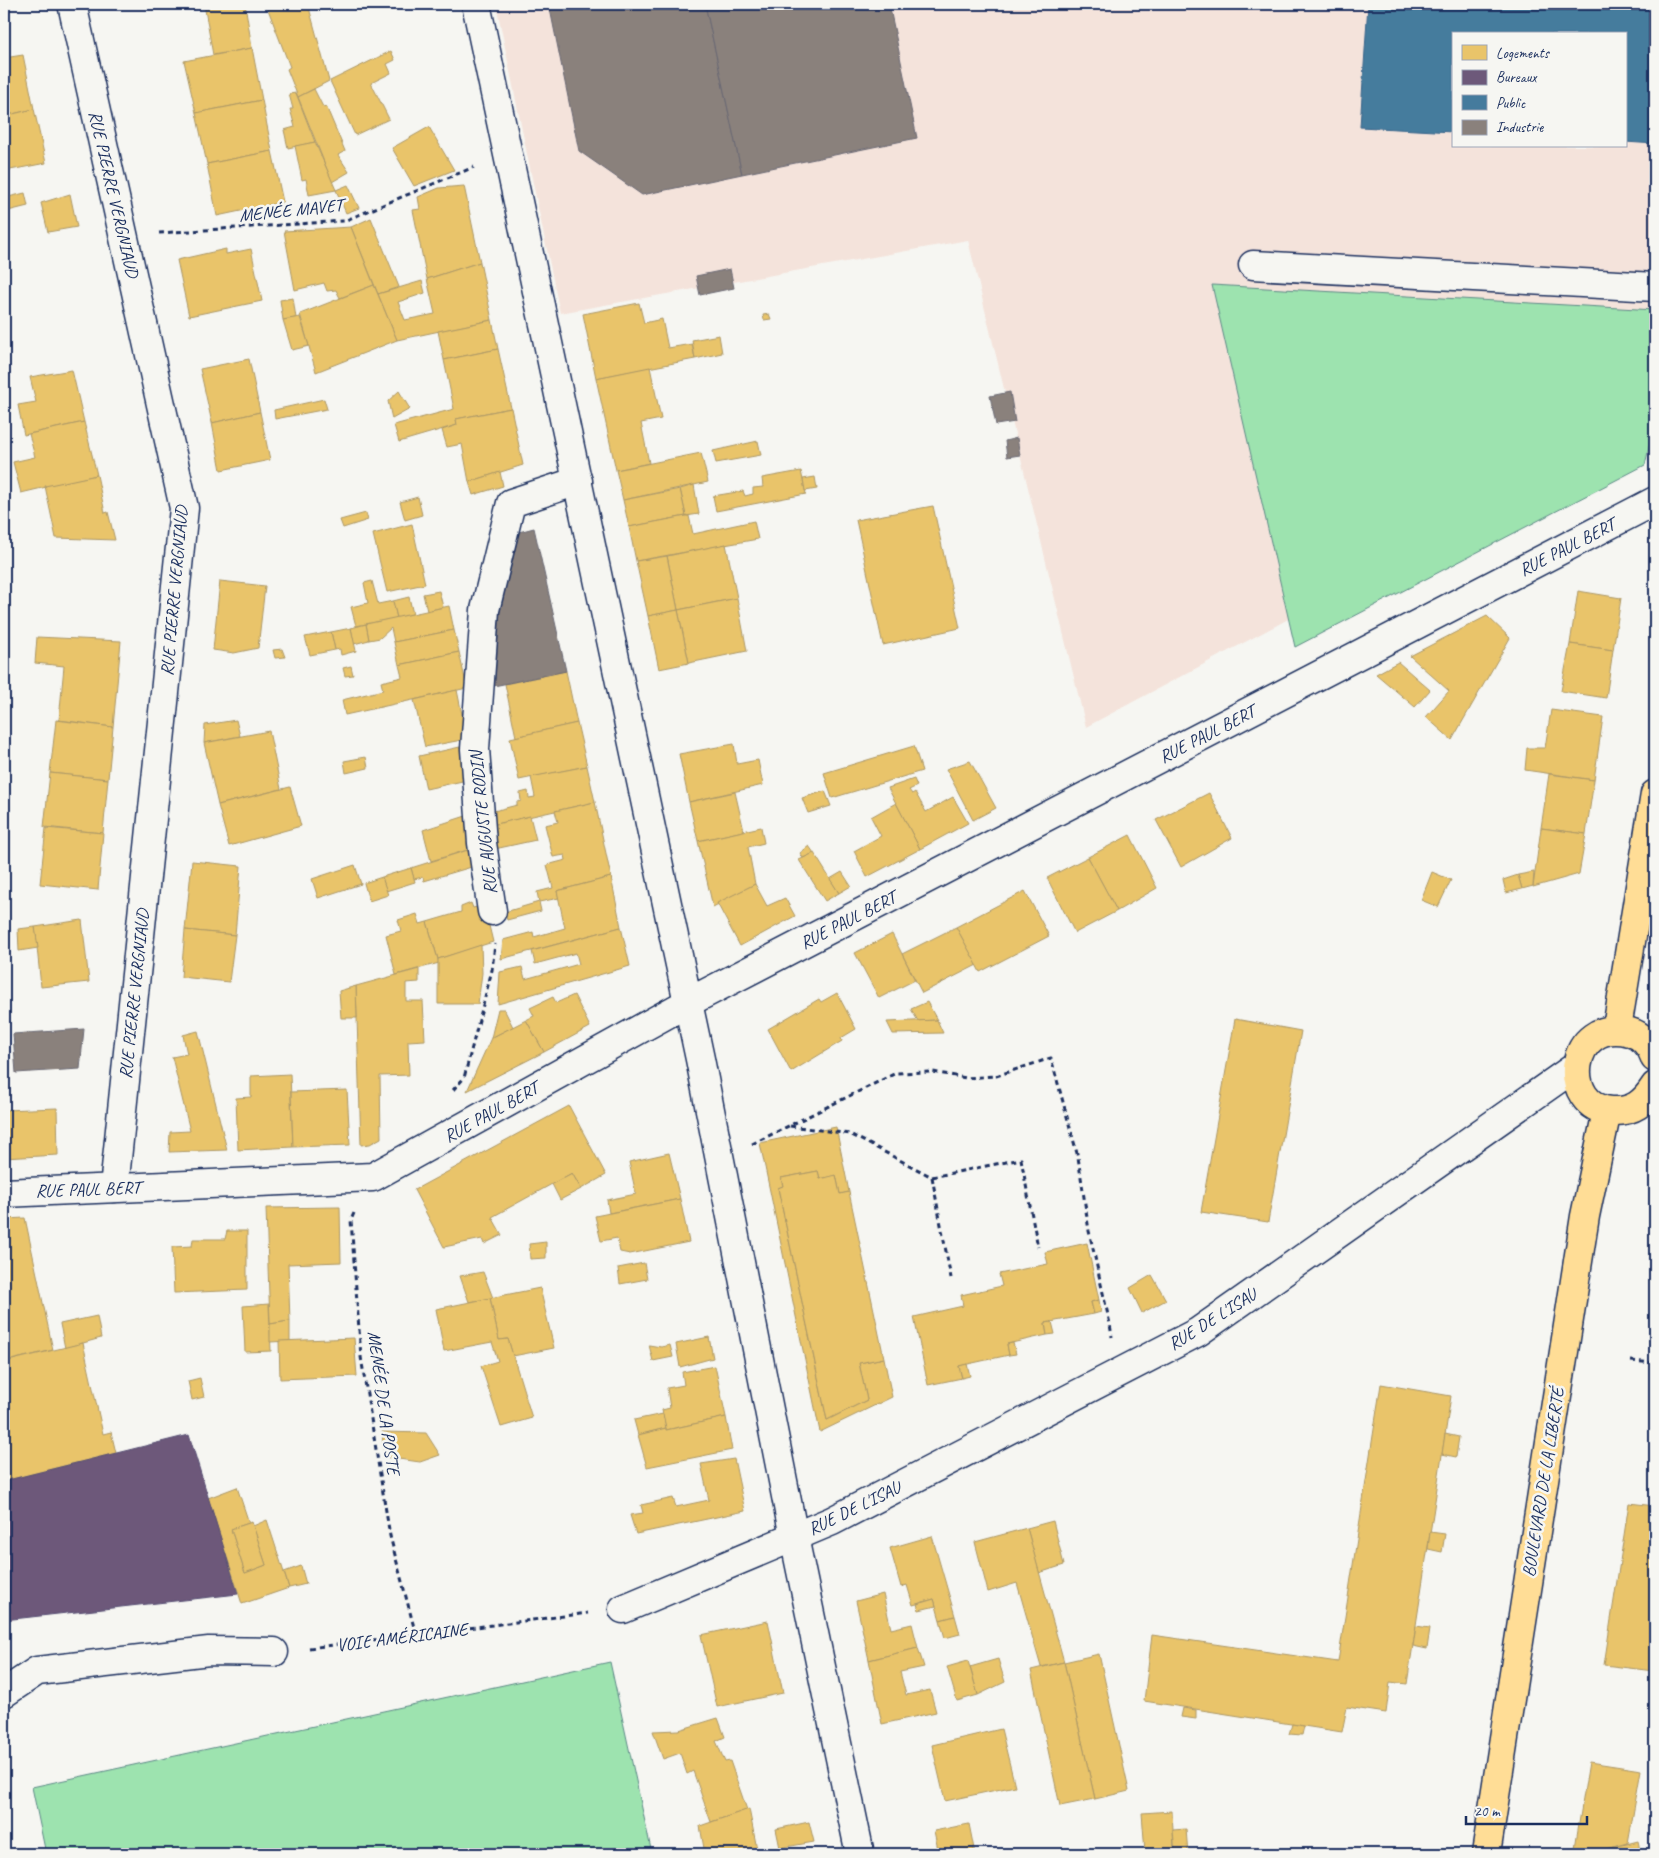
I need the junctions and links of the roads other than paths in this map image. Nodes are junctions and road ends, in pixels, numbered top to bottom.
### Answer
1 (72, 4) edge
2 (476, 4) edge
3 (1253, 265) dead end
4 (1655, 287) edge
5 (578, 481) junction
6 (1655, 501) edge
7 (1655, 794) edge
8 (492, 911) road end
9 (687, 1004) junction
10 (1617, 1028) junction
11 (1655, 1058) edge
12 (1575, 1067) junction
13 (1655, 1086) edge
14 (1607, 1111) junction
15 (114, 1188) junction
16 (4, 1193) edge
17 (794, 1538) junction
18 (622, 1609) road end
19 (274, 1652) road end
20 (4, 1693) edge
21 (860, 1854) edge
22 (1486, 1854) edge

1 - 15 street, RUE PIERRE VERGNIAUD
2 - 5 street
3 - 4 street
5 - 8 street, RUE AUGUSTE RODIN
5 - 9 street
6 - 9 street, RUE PAUL BERT
7 - 10 main road
9 - 15 street, RUE PAUL BERT
9 - 17 street
10 - 11 main road
10 - 12 main road
12 - 14 main road
12 - 17 street, RUE DE L'ISAU
13 - 14 main road
14 - 22 main road, BOULEVARD DE LA LIBERTÉ
15 - 16 street, RUE PAUL BERT
17 - 18 street
17 - 21 street
19 - 20 street

